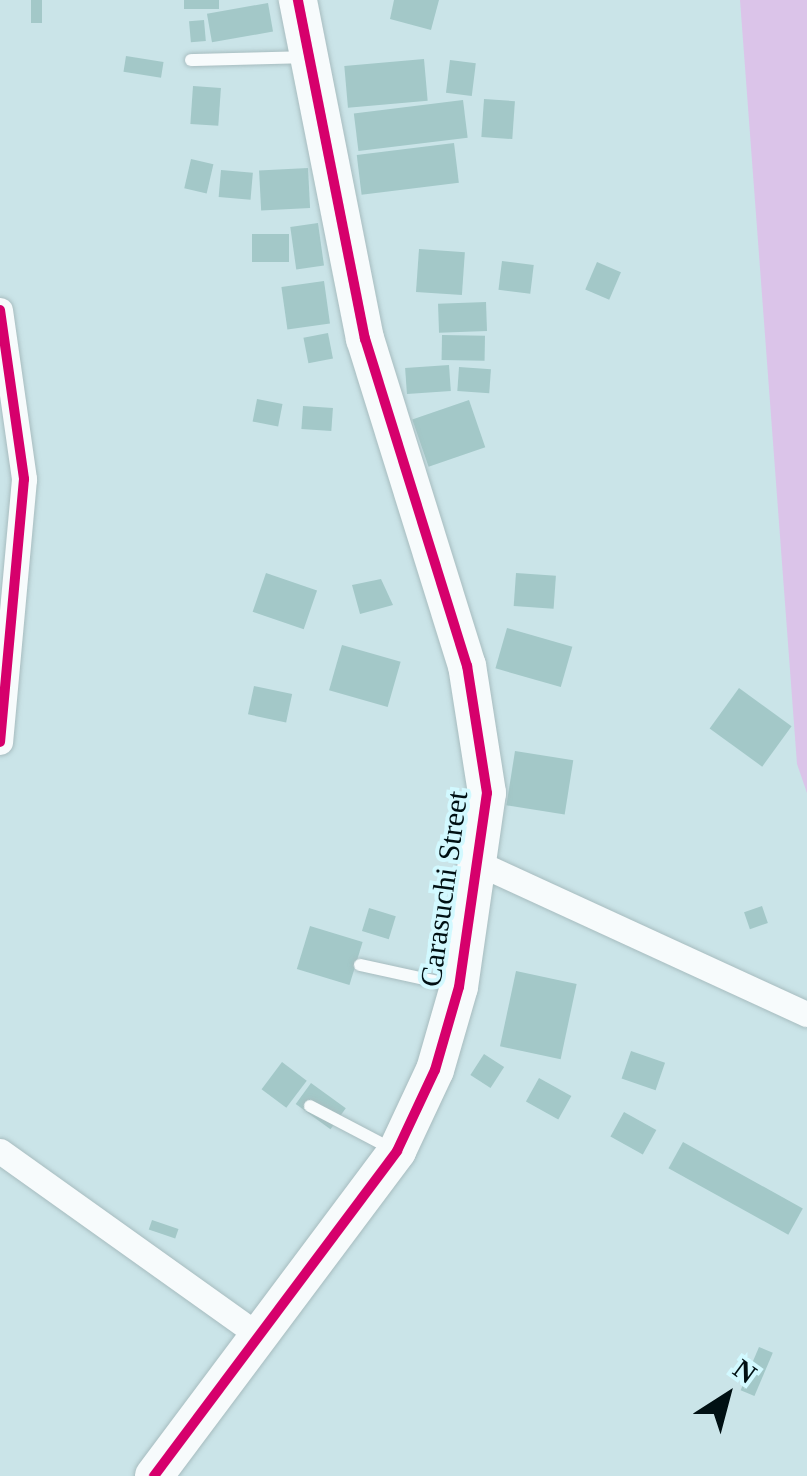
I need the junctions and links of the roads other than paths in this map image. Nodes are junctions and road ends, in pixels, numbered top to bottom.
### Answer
1 (298, 0) edge
2 (313, 57) junction
3 (192, 60) dead end
4 (0, 310) edge
5 (0, 742) edge
6 (476, 862) junction
7 (360, 965) dead end
8 (458, 987) junction
9 (807, 1014) edge
10 (310, 1106) dead end
11 (0, 1151) edge
12 (398, 1152) junction
13 (257, 1334) junction
14 (154, 1476) edge

1 - 2 street, Carasuchi Street
2 - 3 lane
2 - 6 street, Carasuchi Street
4 - 5 street
6 - 8 street, Carasuchi Street
6 - 9 street
7 - 8 lane
8 - 12 street, Carasuchi Street
10 - 12 lane
11 - 13 street
12 - 13 street, Carasuchi Street
13 - 14 street, Carasuchi Street

